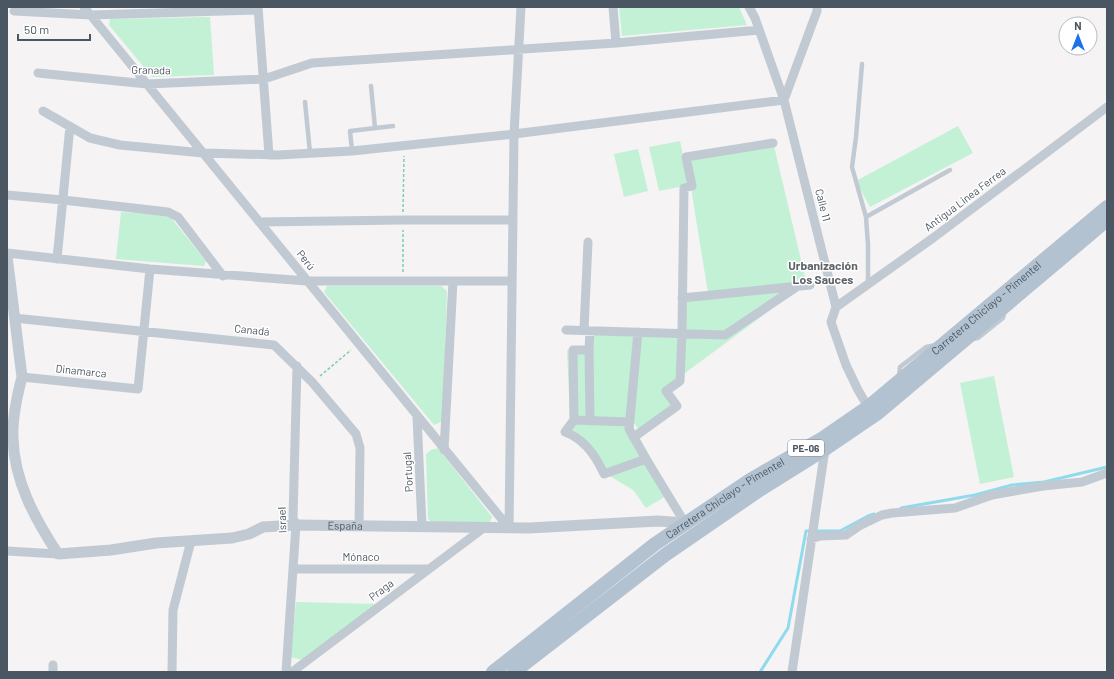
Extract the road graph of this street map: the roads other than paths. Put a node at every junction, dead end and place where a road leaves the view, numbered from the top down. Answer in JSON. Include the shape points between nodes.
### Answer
{"nodes":[{"id":1,"x":84,"y":7,"type":"edge"},
{"id":2,"x":521,"y":7,"type":"edge"},
{"id":3,"x":613,"y":7,"type":"edge"},
{"id":4,"x":749,"y":7,"type":"edge"},
{"id":5,"x":817,"y":7,"type":"edge"},
{"id":6,"x":258,"y":9,"type":"edge"},
{"id":7,"x":14,"y":10,"type":"dead end"},
{"id":8,"x":91,"y":15,"type":"junction"},
{"id":9,"x":759,"y":30,"type":"junction"},
{"id":10,"x":616,"y":43,"type":"junction"},
{"id":11,"x":519,"y":49,"type":"junction"},
{"id":12,"x":862,"y":64,"type":"dead end"},
{"id":13,"x":38,"y":73,"type":"dead end"},
{"id":14,"x":264,"y":79,"type":"junction"},
{"id":15,"x":147,"y":84,"type":"junction"},
{"id":16,"x":371,"y":86,"type":"dead end"},
{"id":17,"x":784,"y":100,"type":"junction"},
{"id":18,"x":305,"y":102,"type":"dead end"},
{"id":19,"x":1107,"y":107,"type":"edge"},
{"id":20,"x":43,"y":111,"type":"dead end"},
{"id":21,"x":70,"y":126,"type":"junction"},
{"id":22,"x":393,"y":126,"type":"dead end"},
{"id":23,"x":375,"y":128,"type":"junction"},
{"id":24,"x":514,"y":134,"type":"junction"},
{"id":25,"x":773,"y":143,"type":"dead end"},
{"id":26,"x":352,"y":151,"type":"junction"},
{"id":27,"x":203,"y":153,"type":"junction"},
{"id":28,"x":310,"y":153,"type":"junction"},
{"id":29,"x":269,"y":155,"type":"junction"},
{"id":30,"x":950,"y":170,"type":"dead end"},
{"id":31,"x":7,"y":195,"type":"edge"},
{"id":32,"x":63,"y":200,"type":"junction"},
{"id":33,"x":1107,"y":207,"type":"edge"},
{"id":34,"x":866,"y":217,"type":"junction"},
{"id":35,"x":513,"y":220,"type":"junction"},
{"id":36,"x":1107,"y":220,"type":"edge"},
{"id":37,"x":259,"y":222,"type":"junction"},
{"id":38,"x":1107,"y":226,"type":"edge"},
{"id":39,"x":1087,"y":238,"type":"junction"},
{"id":40,"x":588,"y":242,"type":"dead end"},
{"id":41,"x":7,"y":254,"type":"edge"},
{"id":42,"x":57,"y":259,"type":"junction"},
{"id":43,"x":150,"y":269,"type":"junction"},
{"id":44,"x":223,"y":276,"type":"junction"},
{"id":45,"x":307,"y":281,"type":"junction"},
{"id":46,"x":453,"y":281,"type":"junction"},
{"id":47,"x":512,"y":281,"type":"junction"},
{"id":48,"x":868,"y":284,"type":"junction"},
{"id":49,"x":810,"y":285,"type":"dead end"},
{"id":50,"x":798,"y":286,"type":"junction"},
{"id":51,"x":682,"y":298,"type":"junction"},
{"id":52,"x":836,"y":307,"type":"junction"},
{"id":53,"x":14,"y":318,"type":"junction"},
{"id":54,"x":566,"y":330,"type":"dead end"},
{"id":55,"x":145,"y":331,"type":"junction"},
{"id":56,"x":587,"y":331,"type":"junction"},
{"id":57,"x":638,"y":332,"type":"junction"},
{"id":58,"x":682,"y":334,"type":"junction"},
{"id":59,"x":589,"y":350,"type":"junction"},
{"id":60,"x":297,"y":366,"type":"junction"},
{"id":61,"x":22,"y":377,"type":"junction"},
{"id":62,"x":574,"y":390,"type":"junction"},
{"id":63,"x":590,"y":390,"type":"junction"},
{"id":64,"x":868,"y":407,"type":"junction"},
{"id":65,"x":417,"y":416,"type":"junction"},
{"id":66,"x":574,"y":420,"type":"junction"},
{"id":67,"x":590,"y":421,"type":"junction"},
{"id":68,"x":630,"y":422,"type":"junction"},
{"id":69,"x":634,"y":437,"type":"junction"},
{"id":70,"x":825,"y":449,"type":"junction"},
{"id":71,"x":444,"y":450,"type":"junction"},
{"id":72,"x":646,"y":459,"type":"junction"},
{"id":73,"x":1107,"y":473,"type":"edge"},
{"id":74,"x":685,"y":524,"type":"junction"},
{"id":75,"x":296,"y":525,"type":"junction"},
{"id":76,"x":359,"y":526,"type":"junction"},
{"id":77,"x":422,"y":526,"type":"junction"},
{"id":78,"x":485,"y":527,"type":"junction"},
{"id":79,"x":509,"y":528,"type":"junction"},
{"id":80,"x":811,"y":537,"type":"junction"},
{"id":81,"x":191,"y":541,"type":"junction"},
{"id":82,"x":7,"y":551,"type":"edge"},
{"id":83,"x":58,"y":554,"type":"junction"},
{"id":84,"x":293,"y":569,"type":"junction"},
{"id":85,"x":429,"y":569,"type":"junction"},
{"id":86,"x":172,"y":672,"type":"edge"},
{"id":87,"x":286,"y":672,"type":"edge"},
{"id":88,"x":292,"y":672,"type":"edge"},
{"id":89,"x":493,"y":672,"type":"edge"},
{"id":90,"x":514,"y":672,"type":"edge"},
{"id":91,"x":792,"y":672,"type":"edge"}],
"edges":[{"from":1,"to":8,"type":"street","name":"Perú"},
{"from":2,"to":11,"type":"street"},
{"from":3,"to":10,"type":"street"},
{"from":4,"to":9,"type":"street","name":"Calle 11"},
{"from":5,"to":17,"type":"street"},
{"from":6,"to":8,"type":"street"},
{"from":6,"to":14,"type":"street"},
{"from":7,"to":8,"type":"street"},
{"from":8,"to":15,"type":"street","name":"Perú"},
{"from":9,"to":10,"type":"street","name":"Granada"},
{"from":9,"to":17,"type":"street","name":"Calle 11"},
{"from":10,"to":11,"type":"street","name":"Granada"},
{"from":11,"to":14,"type":"street","name":"Granada","via":[[312,63]]},
{"from":11,"to":24,"type":"street"},
{"from":12,"to":34,"type":"lane","via":[[852,167]]},
{"from":13,"to":15,"type":"street","name":"Granada"},
{"from":14,"to":15,"type":"street","name":"Granada"},
{"from":14,"to":29,"type":"street"},
{"from":15,"to":27,"type":"street","name":"Perú"},
{"from":16,"to":23,"type":"lane"},
{"from":17,"to":24,"type":"street"},
{"from":17,"to":52,"type":"street","name":"Calle 11"},
{"from":18,"to":28,"type":"lane"},
{"from":19,"to":48,"type":"street","name":"Antigua Linea Ferrea"},
{"from":20,"to":21,"type":"street"},
{"from":21,"to":27,"type":"street","via":[[90,138],[120,145]]},
{"from":21,"to":32,"type":"street"},
{"from":22,"to":23,"type":"lane"},
{"from":23,"to":26,"type":"lane","via":[[350,131]]},
{"from":24,"to":26,"type":"street"},
{"from":24,"to":35,"type":"street"},
{"from":25,"to":51,"type":"street","via":[[686,157],[692,186],[684,188]]},
{"from":26,"to":28,"type":"street"},
{"from":27,"to":29,"type":"street"},
{"from":27,"to":37,"type":"street","name":"Perú"},
{"from":28,"to":29,"type":"street"},
{"from":30,"to":34,"type":"lane"},
{"from":31,"to":32,"type":"street"},
{"from":32,"to":42,"type":"street"},
{"from":32,"to":44,"type":"street","via":[[168,212],[178,217]]},
{"from":33,"to":64,"type":"main road","name":"Carretera Chiclayo - Pimentel","number":"PE-06"},
{"from":34,"to":48,"type":"lane"},
{"from":35,"to":37,"type":"street"},
{"from":35,"to":47,"type":"street"},
{"from":36,"to":39,"type":"main road","name":"Carretera Chiclayo - Pimentel","number":"PE-06"},
{"from":37,"to":45,"type":"street","name":"Perú"},
{"from":38,"to":39,"type":"main road"},
{"from":39,"to":70,"type":"main road","name":"Carretera Chiclayo - Pimentel","number":"PE-06","via":[[878,413]]},
{"from":40,"to":56,"type":"street"},
{"from":41,"to":42,"type":"street"},
{"from":41,"to":53,"type":"street"},
{"from":42,"to":43,"type":"street"},
{"from":43,"to":44,"type":"street"},
{"from":43,"to":55,"type":"street"},
{"from":44,"to":45,"type":"street"},
{"from":45,"to":46,"type":"street"},
{"from":45,"to":65,"type":"street","name":"Perú"},
{"from":46,"to":47,"type":"street"},
{"from":46,"to":71,"type":"street"},
{"from":47,"to":79,"type":"street"},
{"from":48,"to":52,"type":"street","name":"Antigua Linea Ferrea"},
{"from":49,"to":50,"type":"street"},
{"from":50,"to":51,"type":"street"},
{"from":50,"to":58,"type":"street","via":[[725,335]]},
{"from":51,"to":58,"type":"street"},
{"from":52,"to":64,"type":"street","name":"Calle 11","via":[[830,322],[846,365]]},
{"from":53,"to":55,"type":"street","name":"Canadá"},
{"from":53,"to":61,"type":"street"},
{"from":54,"to":56,"type":"street"},
{"from":55,"to":60,"type":"street","name":"Canadá","via":[[274,345]]},
{"from":55,"to":61,"type":"street","name":"Dinamarca","via":[[138,389]]},
{"from":56,"to":57,"type":"street"},
{"from":56,"to":59,"type":"street"},
{"from":57,"to":58,"type":"street"},
{"from":57,"to":68,"type":"street"},
{"from":58,"to":69,"type":"street","via":[[680,381],[666,391],[678,406]]},
{"from":59,"to":62,"type":"street","via":[[573,350]]},
{"from":59,"to":63,"type":"street"},
{"from":60,"to":75,"type":"street","name":"Israel","via":[[294,518]]},
{"from":60,"to":76,"type":"street","name":"Canadá","via":[[356,434],[360,448]]},
{"from":61,"to":83,"type":"street","via":[[13,437],[16,458],[29,503]]},
{"from":62,"to":63,"type":"street"},
{"from":62,"to":66,"type":"street"},
{"from":63,"to":67,"type":"street"},
{"from":64,"to":74,"type":"main road","name":"Carretera Chiclayo - Pimentel","number":"PE-06","via":[[823,438],[750,480]]},
{"from":65,"to":71,"type":"street","name":"Perú"},
{"from":65,"to":77,"type":"street","name":"Portugal"},
{"from":66,"to":67,"type":"street"},
{"from":66,"to":72,"type":"street","via":[[565,432],[588,447],[604,474]]},
{"from":67,"to":68,"type":"street"},
{"from":68,"to":69,"type":"street","via":[[629,429]]},
{"from":69,"to":72,"type":"street"},
{"from":70,"to":80,"type":"street"},
{"from":70,"to":90,"type":"main road","name":"Carretera Chiclayo - Pimentel","number":"PE-06","via":[[665,555]]},
{"from":71,"to":79,"type":"street","name":"Perú"},
{"from":72,"to":74,"type":"street"},
{"from":73,"to":80,"type":"street","via":[[1082,482],[1043,486],[992,496],[955,508],[882,515],[846,535]]},
{"from":74,"to":79,"type":"street","name":"España","via":[[658,521]]},
{"from":74,"to":89,"type":"main road","name":"Carretera Chiclayo - Pimentel","number":"PE-06","via":[[655,544]]},
{"from":75,"to":76,"type":"street","name":"España"},
{"from":75,"to":81,"type":"street","name":"España","via":[[263,527],[232,538]]},
{"from":75,"to":84,"type":"street","name":"Israel"},
{"from":76,"to":77,"type":"street","name":"España"},
{"from":77,"to":78,"type":"street","name":"España"},
{"from":78,"to":79,"type":"street","name":"España"},
{"from":78,"to":85,"type":"street","name":"Praga"},
{"from":80,"to":91,"type":"street"},
{"from":81,"to":83,"type":"street","name":"España"},
{"from":81,"to":86,"type":"street","via":[[174,610]]},
{"from":82,"to":83,"type":"street","name":"España"},
{"from":84,"to":85,"type":"street","name":"Mónaco"},
{"from":84,"to":87,"type":"street","name":"Israel"},
{"from":85,"to":88,"type":"street","name":"Praga"}]}
